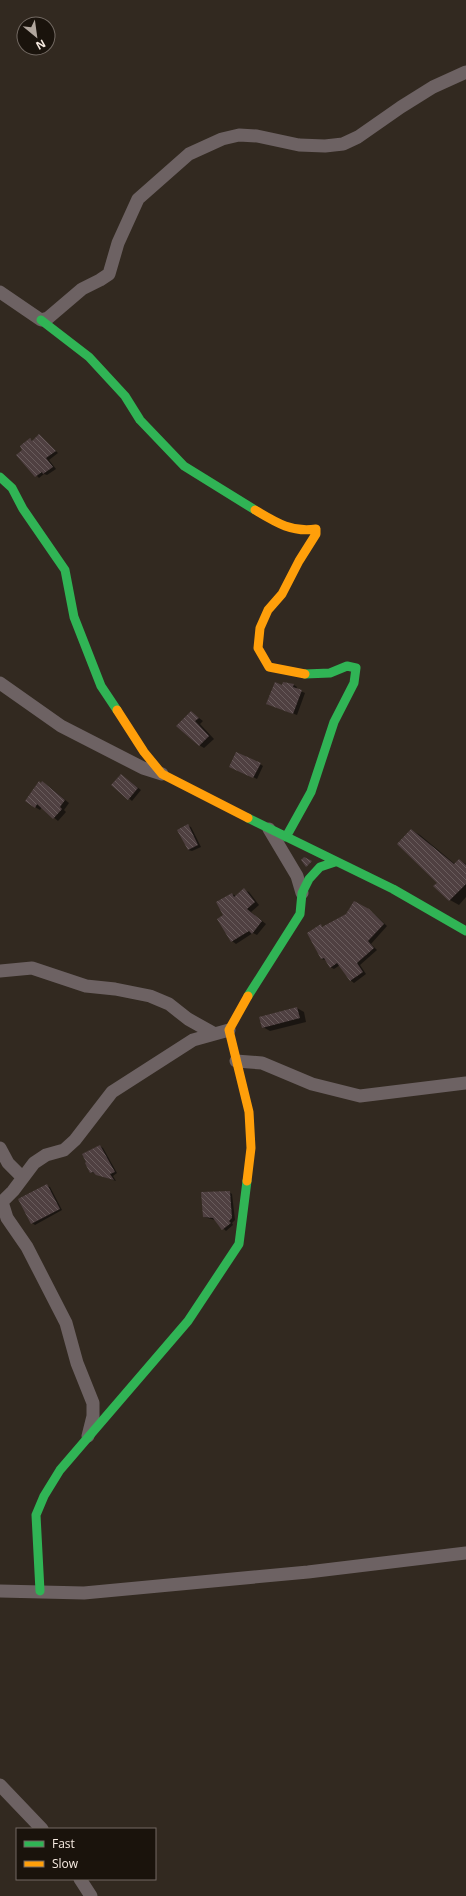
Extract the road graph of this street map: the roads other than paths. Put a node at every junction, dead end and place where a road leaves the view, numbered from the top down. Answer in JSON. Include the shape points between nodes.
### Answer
{"nodes":[{"id":1,"x":466,"y":72,"type":"edge"},
{"id":2,"x":0,"y":292,"type":"edge"},
{"id":3,"x":41,"y":320,"type":"junction"},
{"id":4,"x":0,"y":477,"type":"edge"},
{"id":5,"x":0,"y":683,"type":"edge"},
{"id":6,"x":162,"y":774,"type":"junction"},
{"id":7,"x":268,"y":827,"type":"junction"},
{"id":8,"x":286,"y":836,"type":"junction"},
{"id":9,"x":335,"y":862,"type":"junction"},
{"id":10,"x":302,"y":893,"type":"junction"},
{"id":11,"x":466,"y":931,"type":"edge"},
{"id":12,"x":0,"y":971,"type":"edge"},
{"id":13,"x":229,"y":1030,"type":"junction"},
{"id":14,"x":213,"y":1034,"type":"junction"},
{"id":15,"x":236,"y":1061,"type":"junction"},
{"id":16,"x":466,"y":1083,"type":"edge"},
{"id":17,"x":0,"y":1148,"type":"edge"},
{"id":18,"x":22,"y":1177,"type":"junction"},
{"id":19,"x":1,"y":1203,"type":"edge"},
{"id":20,"x":88,"y":1438,"type":"junction"},
{"id":21,"x":466,"y":1553,"type":"edge"},
{"id":22,"x":0,"y":1591,"type":"edge"},
{"id":23,"x":40,"y":1591,"type":"junction"},
{"id":24,"x":0,"y":1785,"type":"edge"},
{"id":25,"x":41,"y":1828,"type":"edge"},
{"id":26,"x":81,"y":1880,"type":"edge"},
{"id":27,"x":91,"y":1896,"type":"edge"}],
"edges":[{"from":1,"to":3,"type":"street","via":[[434,87],[358,138],[342,144],[299,145],[257,136],[238,135],[188,154],[138,199],[118,243],[109,274],[82,289],[48,318]]},
{"from":2,"to":3,"type":"street"},
{"from":3,"to":8,"type":"street","via":[[89,357],[125,396],[140,420],[184,466],[279,524],[303,531],[316,529],[316,534],[282,594],[268,610],[260,628],[258,648],[269,667],[281,671],[310,675],[341,671],[348,666],[356,668],[354,683],[334,722],[311,792]]},
{"from":4,"to":6,"type":"street","via":[[12,488],[23,509],[65,570],[74,617],[101,686],[144,752]]},
{"from":5,"to":6,"type":"street","via":[[61,726],[143,768]]},
{"from":6,"to":7,"type":"street"},
{"from":7,"to":8,"type":"street"},
{"from":7,"to":10,"type":"street","via":[[297,876]]},
{"from":8,"to":9,"type":"street"},
{"from":9,"to":10,"type":"street","via":[[320,867],[309,879]]},
{"from":9,"to":11,"type":"street","via":[[393,889]]},
{"from":10,"to":13,"type":"street","via":[[300,914]]},
{"from":12,"to":14,"type":"street","via":[[32,968],[86,986],[150,996],[168,1004]]},
{"from":13,"to":14,"type":"street"},
{"from":13,"to":15,"type":"street"},
{"from":14,"to":18,"type":"street","via":[[193,1040],[112,1092],[75,1140],[64,1150],[46,1155],[34,1163]]},
{"from":15,"to":16,"type":"street","via":[[262,1063],[312,1084],[360,1096]]},
{"from":15,"to":20,"type":"street","via":[[249,1112],[251,1148],[240,1244],[188,1321]]},
{"from":17,"to":18,"type":"street","via":[[8,1163]]},
{"from":18,"to":19,"type":"street"},
{"from":19,"to":20,"type":"street","via":[[7,1218],[35,1261],[66,1323],[77,1363],[93,1403]]},
{"from":20,"to":23,"type":"street","via":[[60,1470],[36,1515]]},
{"from":21,"to":23,"type":"street","via":[[308,1572],[84,1593]]},
{"from":22,"to":23,"type":"street"},
{"from":24,"to":25,"type":"street"},
{"from":26,"to":27,"type":"street"}]}
